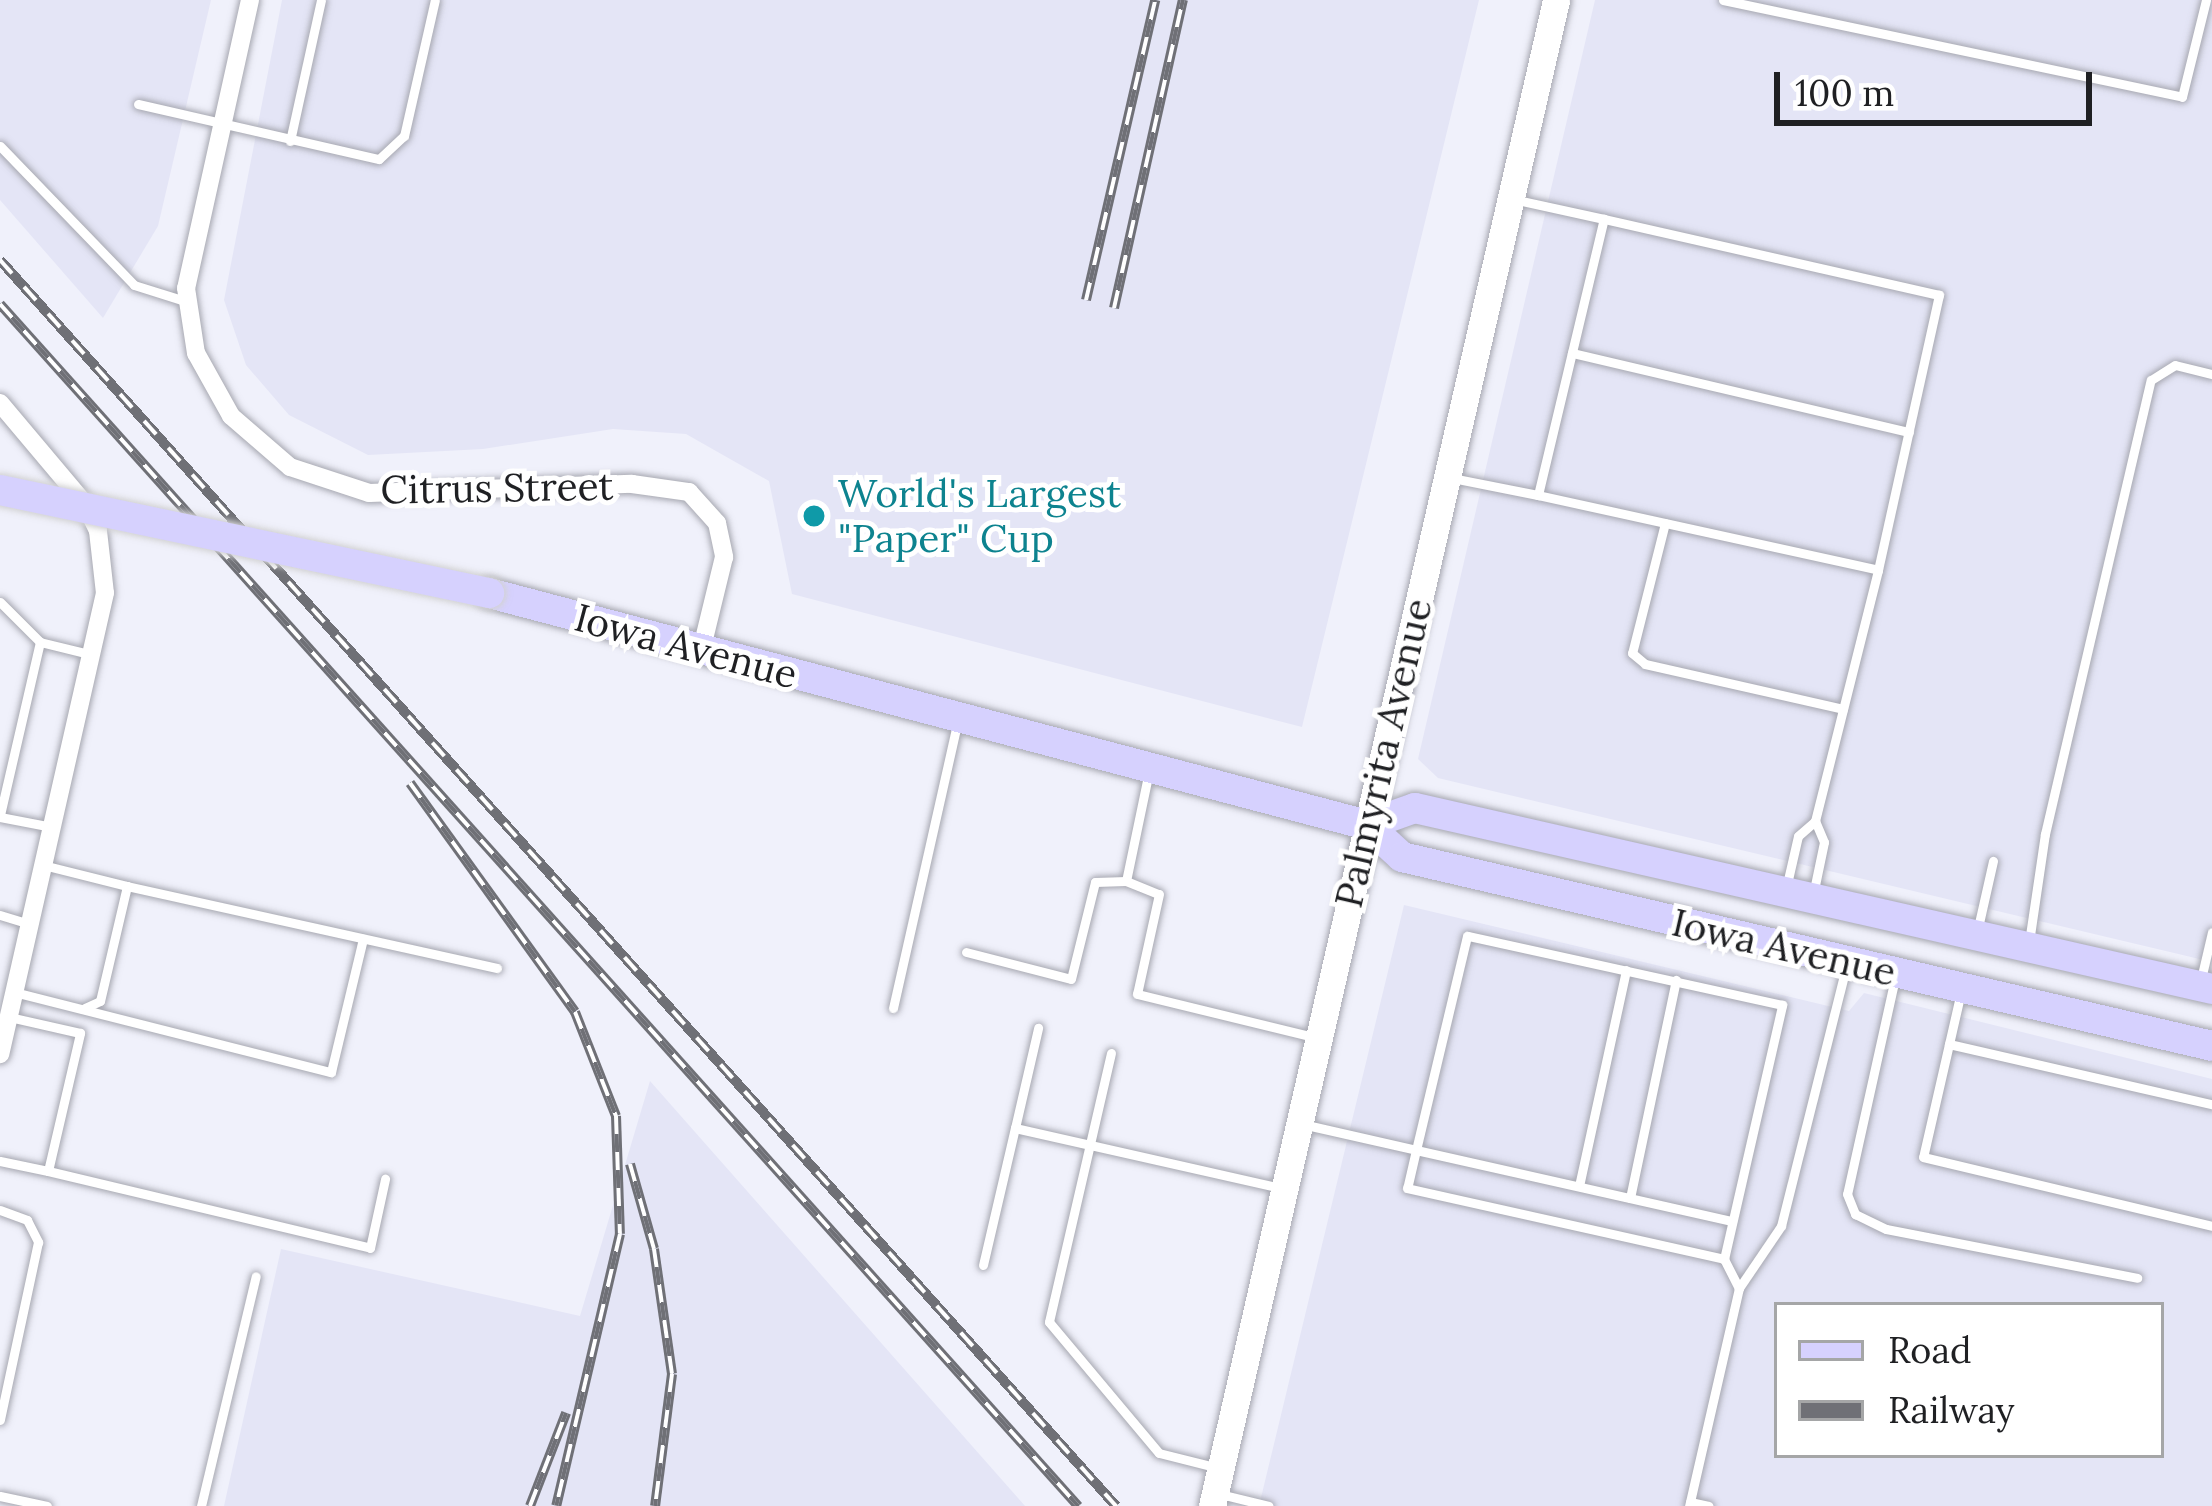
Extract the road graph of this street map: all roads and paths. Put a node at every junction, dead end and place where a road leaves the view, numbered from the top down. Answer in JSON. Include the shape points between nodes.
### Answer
{"nodes":[{"id":1,"x":250,"y":0,"type":"edge"},
{"id":2,"x":321,"y":0,"type":"edge"},
{"id":3,"x":435,"y":0,"type":"edge"},
{"id":4,"x":1556,"y":0,"type":"edge"},
{"id":5,"x":1723,"y":0,"type":"edge"},
{"id":6,"x":1801,"y":0,"type":"edge"},
{"id":7,"x":2206,"y":0,"type":"edge"},
{"id":8,"x":1797,"y":16,"type":"junction"},
{"id":9,"x":138,"y":104,"type":"dead end"},
{"id":10,"x":221,"y":124,"type":"junction"},
{"id":11,"x":290,"y":141,"type":"junction"},
{"id":12,"x":0,"y":146,"type":"edge"},
{"id":13,"x":1510,"y":199,"type":"junction"},
{"id":14,"x":1604,"y":219,"type":"junction"},
{"id":15,"x":185,"y":301,"type":"junction"},
{"id":16,"x":1572,"y":353,"type":"junction"},
{"id":17,"x":2212,"y":374,"type":"edge"},
{"id":18,"x":0,"y":403,"type":"edge"},
{"id":19,"x":1909,"y":432,"type":"junction"},
{"id":20,"x":1447,"y":476,"type":"junction"},
{"id":21,"x":0,"y":490,"type":"edge"},
{"id":22,"x":1538,"y":494,"type":"junction"},
{"id":23,"x":1665,"y":523,"type":"junction"},
{"id":24,"x":1878,"y":570,"type":"junction"},
{"id":25,"x":0,"y":602,"type":"edge"},
{"id":26,"x":40,"y":642,"type":"junction"},
{"id":27,"x":702,"y":647,"type":"junction"},
{"id":28,"x":92,"y":655,"type":"junction"},
{"id":29,"x":1843,"y":709,"type":"junction"},
{"id":30,"x":957,"y":723,"type":"junction"},
{"id":31,"x":1149,"y":771,"type":"junction"},
{"id":32,"x":0,"y":816,"type":"edge"},
{"id":33,"x":1815,"y":821,"type":"junction"},
{"id":34,"x":1367,"y":825,"type":"junction"},
{"id":35,"x":52,"y":827,"type":"junction"},
{"id":36,"x":1993,"y":861,"type":"dead end"},
{"id":37,"x":44,"y":866,"type":"junction"},
{"id":38,"x":1126,"y":881,"type":"junction"},
{"id":39,"x":127,"y":886,"type":"junction"},
{"id":40,"x":1799,"y":895,"type":"junction"},
{"id":41,"x":0,"y":915,"type":"edge"},
{"id":42,"x":30,"y":924,"type":"junction"},
{"id":43,"x":2212,"y":932,"type":"edge"},
{"id":44,"x":1976,"y":936,"type":"junction"},
{"id":45,"x":363,"y":939,"type":"junction"},
{"id":46,"x":2028,"y":947,"type":"junction"},
{"id":47,"x":966,"y":952,"type":"dead end"},
{"id":48,"x":1847,"y":962,"type":"junction"},
{"id":49,"x":497,"y":968,"type":"dead end"},
{"id":50,"x":1626,"y":970,"type":"junction"},
{"id":51,"x":1896,"y":973,"type":"junction"},
{"id":52,"x":1676,"y":980,"type":"junction"},
{"id":53,"x":1962,"y":988,"type":"junction"},
{"id":54,"x":2205,"y":988,"type":"edge"},
{"id":55,"x":14,"y":992,"type":"junction"},
{"id":56,"x":85,"y":1007,"type":"junction"},
{"id":57,"x":892,"y":1008,"type":"dead end"},
{"id":58,"x":9,"y":1017,"type":"junction"},
{"id":59,"x":1038,"y":1028,"type":"dead end"},
{"id":60,"x":1317,"y":1038,"type":"junction"},
{"id":61,"x":1949,"y":1044,"type":"junction"},
{"id":62,"x":2212,"y":1046,"type":"edge"},
{"id":63,"x":1111,"y":1053,"type":"dead end"},
{"id":64,"x":0,"y":1054,"type":"edge"},
{"id":65,"x":2212,"y":1103,"type":"edge"},
{"id":66,"x":1301,"y":1124,"type":"junction"},
{"id":67,"x":1015,"y":1128,"type":"junction"},
{"id":68,"x":1090,"y":1145,"type":"junction"},
{"id":69,"x":1416,"y":1150,"type":"junction"},
{"id":70,"x":0,"y":1161,"type":"edge"},
{"id":71,"x":49,"y":1171,"type":"junction"},
{"id":72,"x":385,"y":1179,"type":"dead end"},
{"id":73,"x":1579,"y":1186,"type":"junction"},
{"id":74,"x":1286,"y":1190,"type":"junction"},
{"id":75,"x":1630,"y":1198,"type":"junction"},
{"id":76,"x":0,"y":1210,"type":"edge"},
{"id":77,"x":1732,"y":1221,"type":"junction"},
{"id":78,"x":2212,"y":1226,"type":"edge"},
{"id":79,"x":1724,"y":1259,"type":"junction"},
{"id":80,"x":983,"y":1265,"type":"dead end"},
{"id":81,"x":256,"y":1276,"type":"dead end"},
{"id":82,"x":2137,"y":1278,"type":"dead end"},
{"id":83,"x":1739,"y":1288,"type":"junction"},
{"id":84,"x":0,"y":1420,"type":"edge"},
{"id":85,"x":1216,"y":1489,"type":"edge"},
{"id":86,"x":0,"y":1496,"type":"edge"},
{"id":87,"x":1689,"y":1504,"type":"edge"},
{"id":88,"x":47,"y":1506,"type":"edge"},
{"id":89,"x":201,"y":1506,"type":"edge"},
{"id":90,"x":1269,"y":1506,"type":"edge"},
{"id":91,"x":1709,"y":1506,"type":"edge"}],
"edges":[{"from":1,"to":10,"type":"street","name":"Citrus Street"},
{"from":2,"to":11,"type":"lane"},
{"from":3,"to":11,"type":"lane","via":[[404,136],[379,159]]},
{"from":4,"to":13,"type":"street","name":"Palmyrita Avenue"},
{"from":5,"to":8,"type":"lane"},
{"from":6,"to":8,"type":"lane"},
{"from":7,"to":8,"type":"lane","via":[[2182,98]]},
{"from":9,"to":10,"type":"lane"},
{"from":10,"to":11,"type":"lane"},
{"from":10,"to":15,"type":"street","name":"Citrus Street"},
{"from":12,"to":15,"type":"lane","via":[[134,285]]},
{"from":13,"to":14,"type":"lane"},
{"from":13,"to":20,"type":"street","name":"Palmyrita Avenue"},
{"from":14,"to":16,"type":"lane"},
{"from":14,"to":19,"type":"lane","via":[[1940,295]]},
{"from":15,"to":27,"type":"street","name":"Citrus Street","via":[[203,371],[231,416],[267,452],[315,479],[383,495],[661,484],[701,500],[717,523],[724,557]]},
{"from":16,"to":19,"type":"lane"},
{"from":16,"to":22,"type":"lane"},
{"from":17,"to":46,"type":"lane","via":[[2175,365],[2151,380],[2045,834]]},
{"from":18,"to":28,"type":"street","via":[[61,470],[98,531],[105,593]]},
{"from":19,"to":24,"type":"lane"},
{"from":20,"to":22,"type":"lane"},
{"from":20,"to":34,"type":"street","name":"Palmyrita Avenue"},
{"from":21,"to":27,"type":"main road","name":"Iowa Avenue","bridge":true,"via":[[489,593]]},
{"from":22,"to":23,"type":"lane"},
{"from":23,"to":24,"type":"lane"},
{"from":23,"to":29,"type":"lane","via":[[1632,653],[1645,664]]},
{"from":24,"to":29,"type":"lane"},
{"from":25,"to":26,"type":"lane"},
{"from":26,"to":28,"type":"lane"},
{"from":26,"to":32,"type":"lane"},
{"from":27,"to":30,"type":"main road","name":"Iowa Avenue"},
{"from":28,"to":35,"type":"street"},
{"from":29,"to":33,"type":"lane"},
{"from":30,"to":31,"type":"main road","name":"Iowa Avenue"},
{"from":30,"to":57,"type":"lane"},
{"from":31,"to":34,"type":"main road","name":"Iowa Avenue"},
{"from":31,"to":38,"type":"lane"},
{"from":32,"to":35,"type":"lane"},
{"from":33,"to":40,"type":"lane","via":[[1824,842]]},
{"from":33,"to":40,"type":"lane","via":[[1798,836]]},
{"from":34,"to":40,"type":"main road","name":"Iowa Avenue","via":[[1415,808]]},
{"from":34,"to":48,"type":"main road","name":"Iowa Avenue","via":[[1402,857]]},
{"from":34,"to":60,"type":"street","name":"Palmyrita Avenue"},
{"from":35,"to":37,"type":"street"},
{"from":36,"to":44,"type":"lane"},
{"from":37,"to":39,"type":"lane"},
{"from":37,"to":42,"type":"street"},
{"from":38,"to":47,"type":"lane","via":[[1095,882],[1071,979]]},
{"from":38,"to":60,"type":"lane","via":[[1159,894],[1137,994]]},
{"from":39,"to":45,"type":"lane"},
{"from":39,"to":56,"type":"lane","via":[[100,1001]]},
{"from":40,"to":44,"type":"main road","name":"Iowa Avenue"},
{"from":41,"to":42,"type":"lane"},
{"from":42,"to":55,"type":"street"},
{"from":43,"to":54,"type":"lane"},
{"from":44,"to":46,"type":"main road","name":"Iowa Avenue"},
{"from":45,"to":49,"type":"lane"},
{"from":45,"to":56,"type":"lane","via":[[332,1072]]},
{"from":46,"to":54,"type":"main road","name":"Iowa Avenue"},
{"from":48,"to":51,"type":"main road","name":"Iowa Avenue"},
{"from":48,"to":83,"type":"lane","via":[[1781,1226]]},
{"from":50,"to":52,"type":"lane"},
{"from":50,"to":69,"type":"lane","via":[[1467,935]]},
{"from":50,"to":73,"type":"lane"},
{"from":51,"to":53,"type":"main road","name":"Iowa Avenue"},
{"from":51,"to":82,"type":"lane","via":[[1847,1194],[1855,1214],[1886,1229]]},
{"from":52,"to":75,"type":"lane"},
{"from":52,"to":77,"type":"lane","via":[[1782,1004]]},
{"from":53,"to":61,"type":"lane"},
{"from":53,"to":62,"type":"main road","name":"Iowa Avenue"},
{"from":55,"to":56,"type":"lane"},
{"from":55,"to":58,"type":"street"},
{"from":58,"to":64,"type":"street"},
{"from":58,"to":71,"type":"lane","via":[[80,1033]]},
{"from":59,"to":67,"type":"lane"},
{"from":60,"to":66,"type":"street","name":"Palmyrita Avenue"},
{"from":61,"to":65,"type":"lane"},
{"from":61,"to":78,"type":"lane","via":[[1923,1157]]},
{"from":63,"to":68,"type":"lane"},
{"from":66,"to":69,"type":"lane"},
{"from":66,"to":74,"type":"street","name":"Palmyrita Avenue"},
{"from":67,"to":68,"type":"lane"},
{"from":67,"to":80,"type":"lane"},
{"from":68,"to":74,"type":"lane"},
{"from":68,"to":85,"type":"lane","via":[[1049,1322],[1159,1453]]},
{"from":69,"to":73,"type":"lane"},
{"from":69,"to":79,"type":"lane","via":[[1407,1188]]},
{"from":70,"to":71,"type":"lane"},
{"from":71,"to":72,"type":"lane","via":[[370,1248]]},
{"from":73,"to":75,"type":"lane"},
{"from":74,"to":85,"type":"street","name":"Palmyrita Avenue"},
{"from":75,"to":77,"type":"lane"},
{"from":76,"to":84,"type":"lane","via":[[27,1220],[38,1242]]},
{"from":77,"to":79,"type":"lane"},
{"from":79,"to":83,"type":"lane"},
{"from":81,"to":89,"type":"lane"},
{"from":83,"to":87,"type":"lane"},
{"from":85,"to":90,"type":"lane"},
{"from":86,"to":88,"type":"lane"},
{"from":87,"to":91,"type":"lane"}]}
